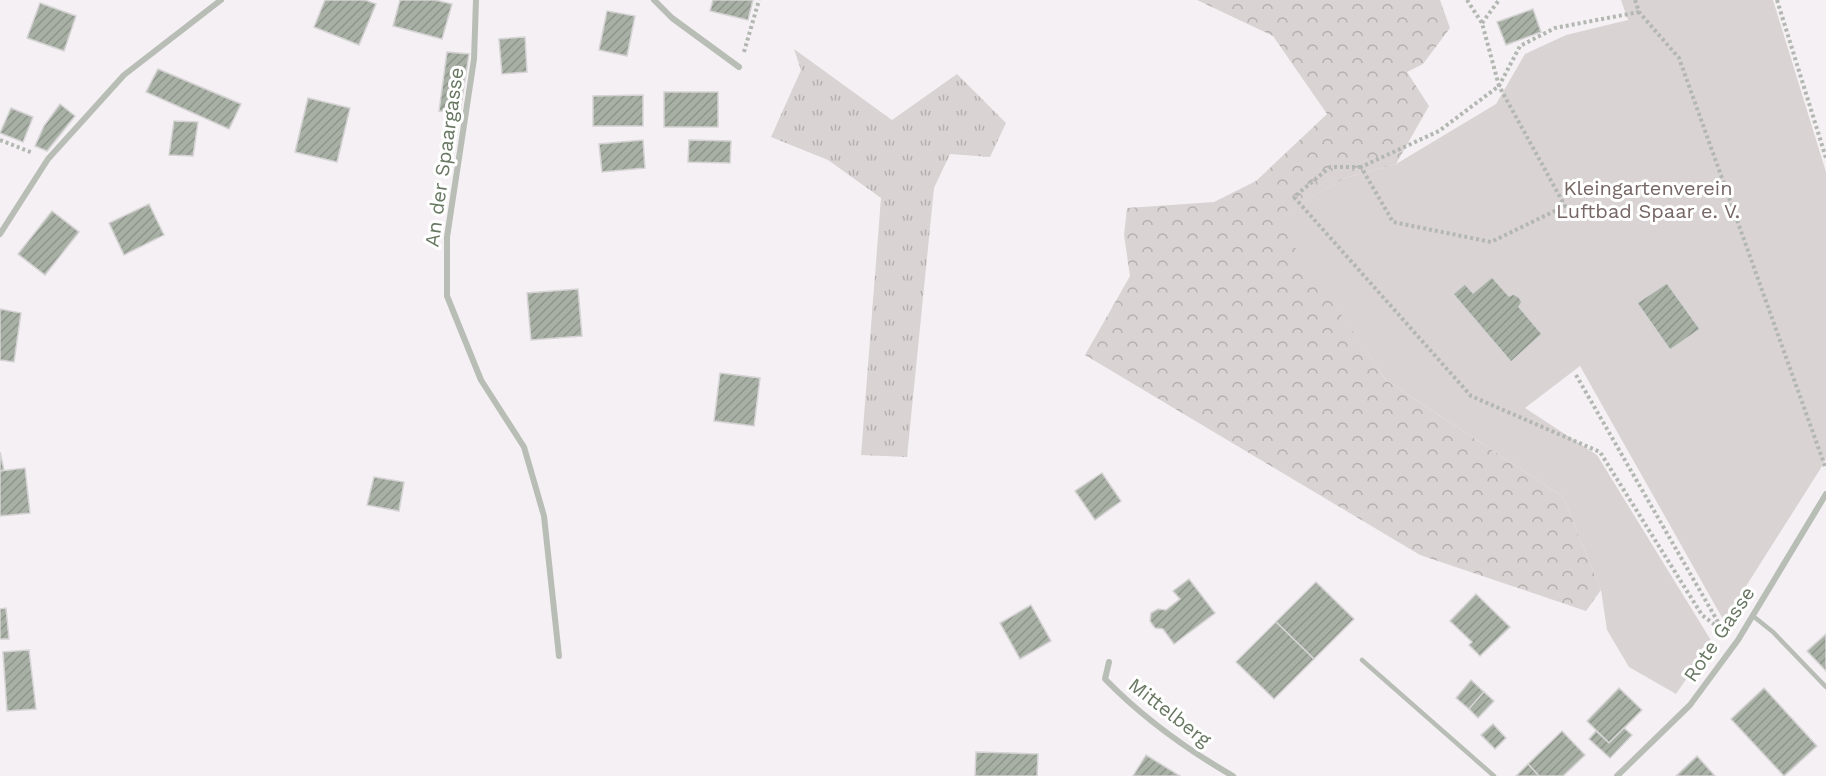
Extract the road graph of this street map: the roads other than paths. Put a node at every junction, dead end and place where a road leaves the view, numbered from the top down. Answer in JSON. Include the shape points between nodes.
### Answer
{"nodes":[{"id":1,"x":220,"y":0,"type":"edge"},
{"id":2,"x":476,"y":0,"type":"edge"},
{"id":3,"x":654,"y":0,"type":"edge"},
{"id":4,"x":740,"y":67,"type":"road end"},
{"id":5,"x":0,"y":234,"type":"edge"},
{"id":6,"x":1826,"y":494,"type":"edge"},
{"id":7,"x":1753,"y":616,"type":"junction"},
{"id":8,"x":559,"y":656,"type":"dead end"},
{"id":9,"x":1362,"y":660,"type":"dead end"},
{"id":10,"x":1109,"y":662,"type":"dead end"},
{"id":11,"x":1826,"y":687,"type":"edge"},
{"id":12,"x":1233,"y":776,"type":"edge"},
{"id":13,"x":1494,"y":776,"type":"edge"},
{"id":14,"x":1617,"y":776,"type":"edge"}],
"edges":[{"from":1,"to":5,"type":"street","via":[[124,75],[48,159]]},
{"from":2,"to":8,"type":"street","name":"An der Spaargasse","via":[[474,59],[447,237],[447,296],[481,380],[525,447],[544,516]]},
{"from":3,"to":4,"type":"street","via":[[672,18]]},
{"from":6,"to":7,"type":"street","name":"Rote Gasse"},
{"from":7,"to":11,"type":"lane"},
{"from":7,"to":14,"type":"street","name":"Rote Gasse","via":[[1690,705]]},
{"from":9,"to":13,"type":"lane"},
{"from":10,"to":12,"type":"street","name":"Mittelberg","via":[[1105,679],[1129,704],[1195,754]]}]}
